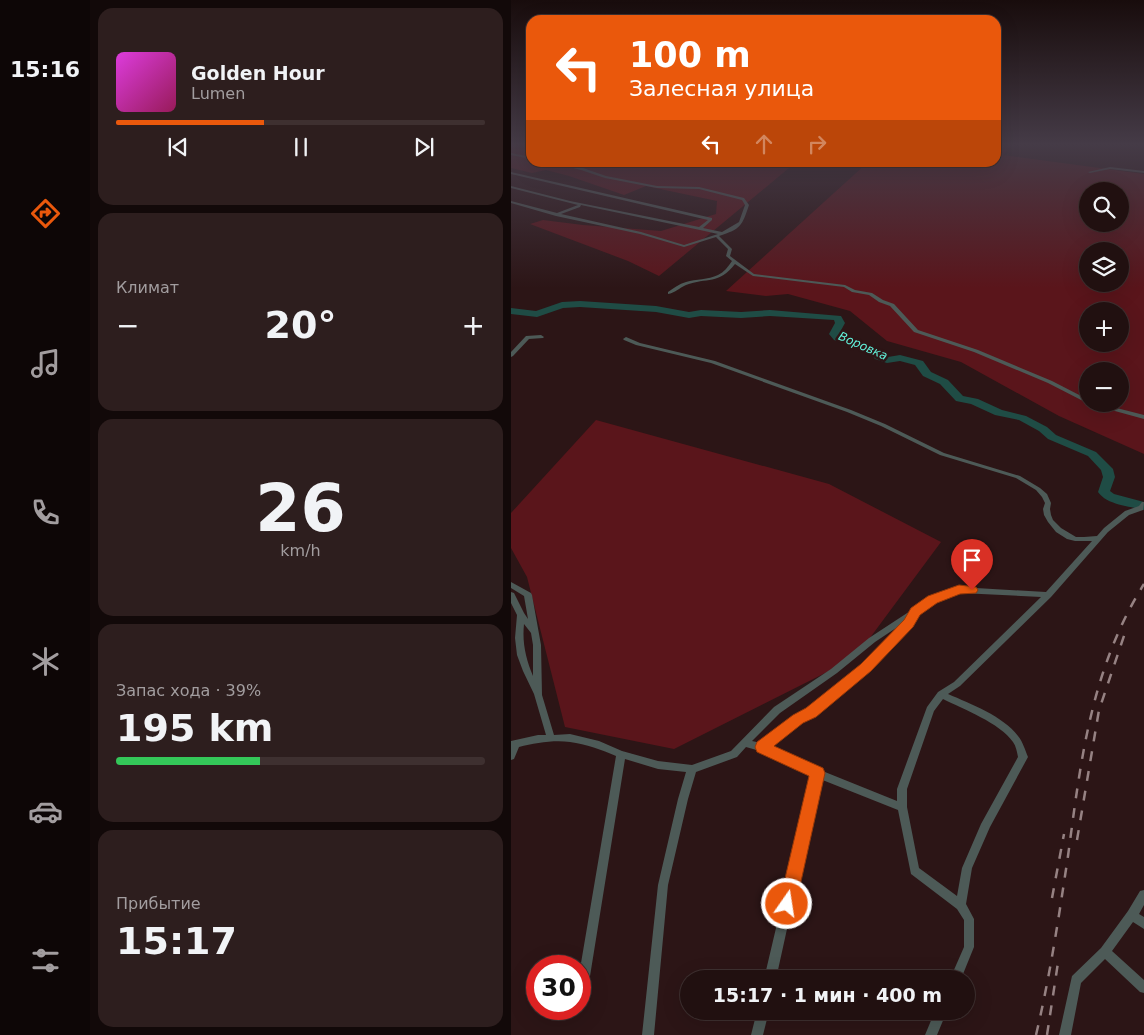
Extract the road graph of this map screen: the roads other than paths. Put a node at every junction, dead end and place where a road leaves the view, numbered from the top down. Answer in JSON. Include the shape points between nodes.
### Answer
{"nodes":[{"id":1,"x":525,"y":191,"type":"edge"},
{"id":2,"x":591,"y":191,"type":"edge"},
{"id":3,"x":712,"y":191,"type":"edge"},
{"id":4,"x":511,"y":202,"type":"edge"},
{"id":5,"x":582,"y":205,"type":"junction"},
{"id":6,"x":556,"y":214,"type":"junction"},
{"id":7,"x":701,"y":229,"type":"junction"},
{"id":8,"x":724,"y":233,"type":"junction"},
{"id":9,"x":717,"y":235,"type":"junction"},
{"id":10,"x":735,"y":261,"type":"junction"},
{"id":11,"x":670,"y":293,"type":"dead end"},
{"id":12,"x":541,"y":337,"type":"dead end"},
{"id":13,"x":626,"y":339,"type":"dead end"},
{"id":14,"x":511,"y":355,"type":"edge"},
{"id":15,"x":1079,"y":396,"type":"edge"},
{"id":16,"x":1128,"y":412,"type":"edge"},
{"id":17,"x":1144,"y":416,"type":"edge"},
{"id":18,"x":1144,"y":504,"type":"edge"},
{"id":19,"x":1099,"y":538,"type":"junction"},
{"id":20,"x":511,"y":585,"type":"edge"},
{"id":21,"x":511,"y":595,"type":"edge"},
{"id":22,"x":1048,"y":595,"type":"junction"},
{"id":23,"x":915,"y":612,"type":"junction"},
{"id":24,"x":521,"y":615,"type":"junction"},
{"id":25,"x":535,"y":632,"type":"junction"},
{"id":26,"x":941,"y":694,"type":"junction"},
{"id":27,"x":538,"y":695,"type":"junction"},
{"id":28,"x":551,"y":738,"type":"junction"},
{"id":29,"x":744,"y":742,"type":"junction"},
{"id":30,"x":513,"y":745,"type":"edge"},
{"id":31,"x":762,"y":747,"type":"junction"},
{"id":32,"x":621,"y":754,"type":"junction"},
{"id":33,"x":511,"y":756,"type":"edge"},
{"id":34,"x":692,"y":769,"type":"junction"},
{"id":35,"x":817,"y":773,"type":"junction"},
{"id":36,"x":902,"y":807,"type":"junction"},
{"id":37,"x":1144,"y":895,"type":"edge"},
{"id":38,"x":961,"y":905,"type":"junction"},
{"id":39,"x":1132,"y":915,"type":"junction"},
{"id":40,"x":1144,"y":924,"type":"edge"},
{"id":41,"x":1105,"y":952,"type":"junction"},
{"id":42,"x":588,"y":955,"type":"edge"},
{"id":43,"x":772,"y":970,"type":"edge"},
{"id":44,"x":959,"y":970,"type":"edge"},
{"id":45,"x":1144,"y":988,"type":"edge"},
{"id":46,"x":761,"y":1020,"type":"edge"},
{"id":47,"x":937,"y":1020,"type":"edge"},
{"id":48,"x":647,"y":1035,"type":"edge"},
{"id":49,"x":757,"y":1035,"type":"edge"},
{"id":50,"x":931,"y":1035,"type":"edge"},
{"id":51,"x":1065,"y":1035,"type":"edge"}],
"edges":[{"from":1,"to":5,"type":"street"},
{"from":2,"to":7,"type":"street","via":[[711,219]]},
{"from":3,"to":8,"type":"street","via":[[743,199],[747,205],[741,222]]},
{"from":4,"to":6,"type":"street"},
{"from":5,"to":6,"type":"street"},
{"from":5,"to":7,"type":"street"},
{"from":6,"to":9,"type":"street","via":[[684,246]]},
{"from":7,"to":8,"type":"street"},
{"from":8,"to":9,"type":"street"},
{"from":9,"to":10,"type":"street","via":[[730,249],[728,256]]},
{"from":10,"to":11,"type":"street","via":[[725,274],[716,279],[677,285]]},
{"from":10,"to":15,"type":"street","via":[[753,275],[845,286],[870,294],[892,305],[916,331],[976,350]]},
{"from":12,"to":14,"type":"street","via":[[528,337]]},
{"from":13,"to":19,"type":"street","via":[[762,379],[883,425],[941,454],[1018,477],[1045,496],[1048,517],[1063,533],[1077,540]]},
{"from":16,"to":17,"type":"street"},
{"from":18,"to":19,"type":"street"},
{"from":19,"to":22,"type":"street"},
{"from":20,"to":25,"type":"street","via":[[528,595]]},
{"from":21,"to":24,"type":"street"},
{"from":22,"to":23,"type":"street","via":[[959,590],[933,600]]},
{"from":22,"to":26,"type":"street","via":[[957,684]]},
{"from":23,"to":29,"type":"street","via":[[777,710]]},
{"from":23,"to":31,"type":"street","via":[[908,624],[866,668]]},
{"from":24,"to":25,"type":"street"},
{"from":24,"to":27,"type":"street","via":[[520,656]]},
{"from":25,"to":27,"type":"street"},
{"from":26,"to":36,"type":"street","via":[[931,710],[902,789]]},
{"from":26,"to":38,"type":"street","via":[[1002,728],[1016,739],[1023,757],[986,824],[967,868]]},
{"from":27,"to":28,"type":"street"},
{"from":28,"to":30,"type":"street"},
{"from":28,"to":32,"type":"street","via":[[582,740]]},
{"from":29,"to":31,"type":"street"},
{"from":29,"to":34,"type":"street","via":[[734,754]]},
{"from":30,"to":33,"type":"street"},
{"from":31,"to":35,"type":"street"},
{"from":32,"to":34,"type":"street","via":[[657,765]]},
{"from":32,"to":42,"type":"street"},
{"from":34,"to":48,"type":"street","via":[[663,885]]},
{"from":35,"to":36,"type":"street"},
{"from":35,"to":43,"type":"street"},
{"from":36,"to":38,"type":"street","via":[[915,871]]},
{"from":37,"to":39,"type":"street"},
{"from":38,"to":44,"type":"street","via":[[969,919],[969,947]]},
{"from":39,"to":40,"type":"street"},
{"from":39,"to":41,"type":"street"},
{"from":41,"to":45,"type":"street"},
{"from":41,"to":51,"type":"street","via":[[1076,980]]},
{"from":46,"to":49,"type":"street"},
{"from":47,"to":50,"type":"street"}]}
